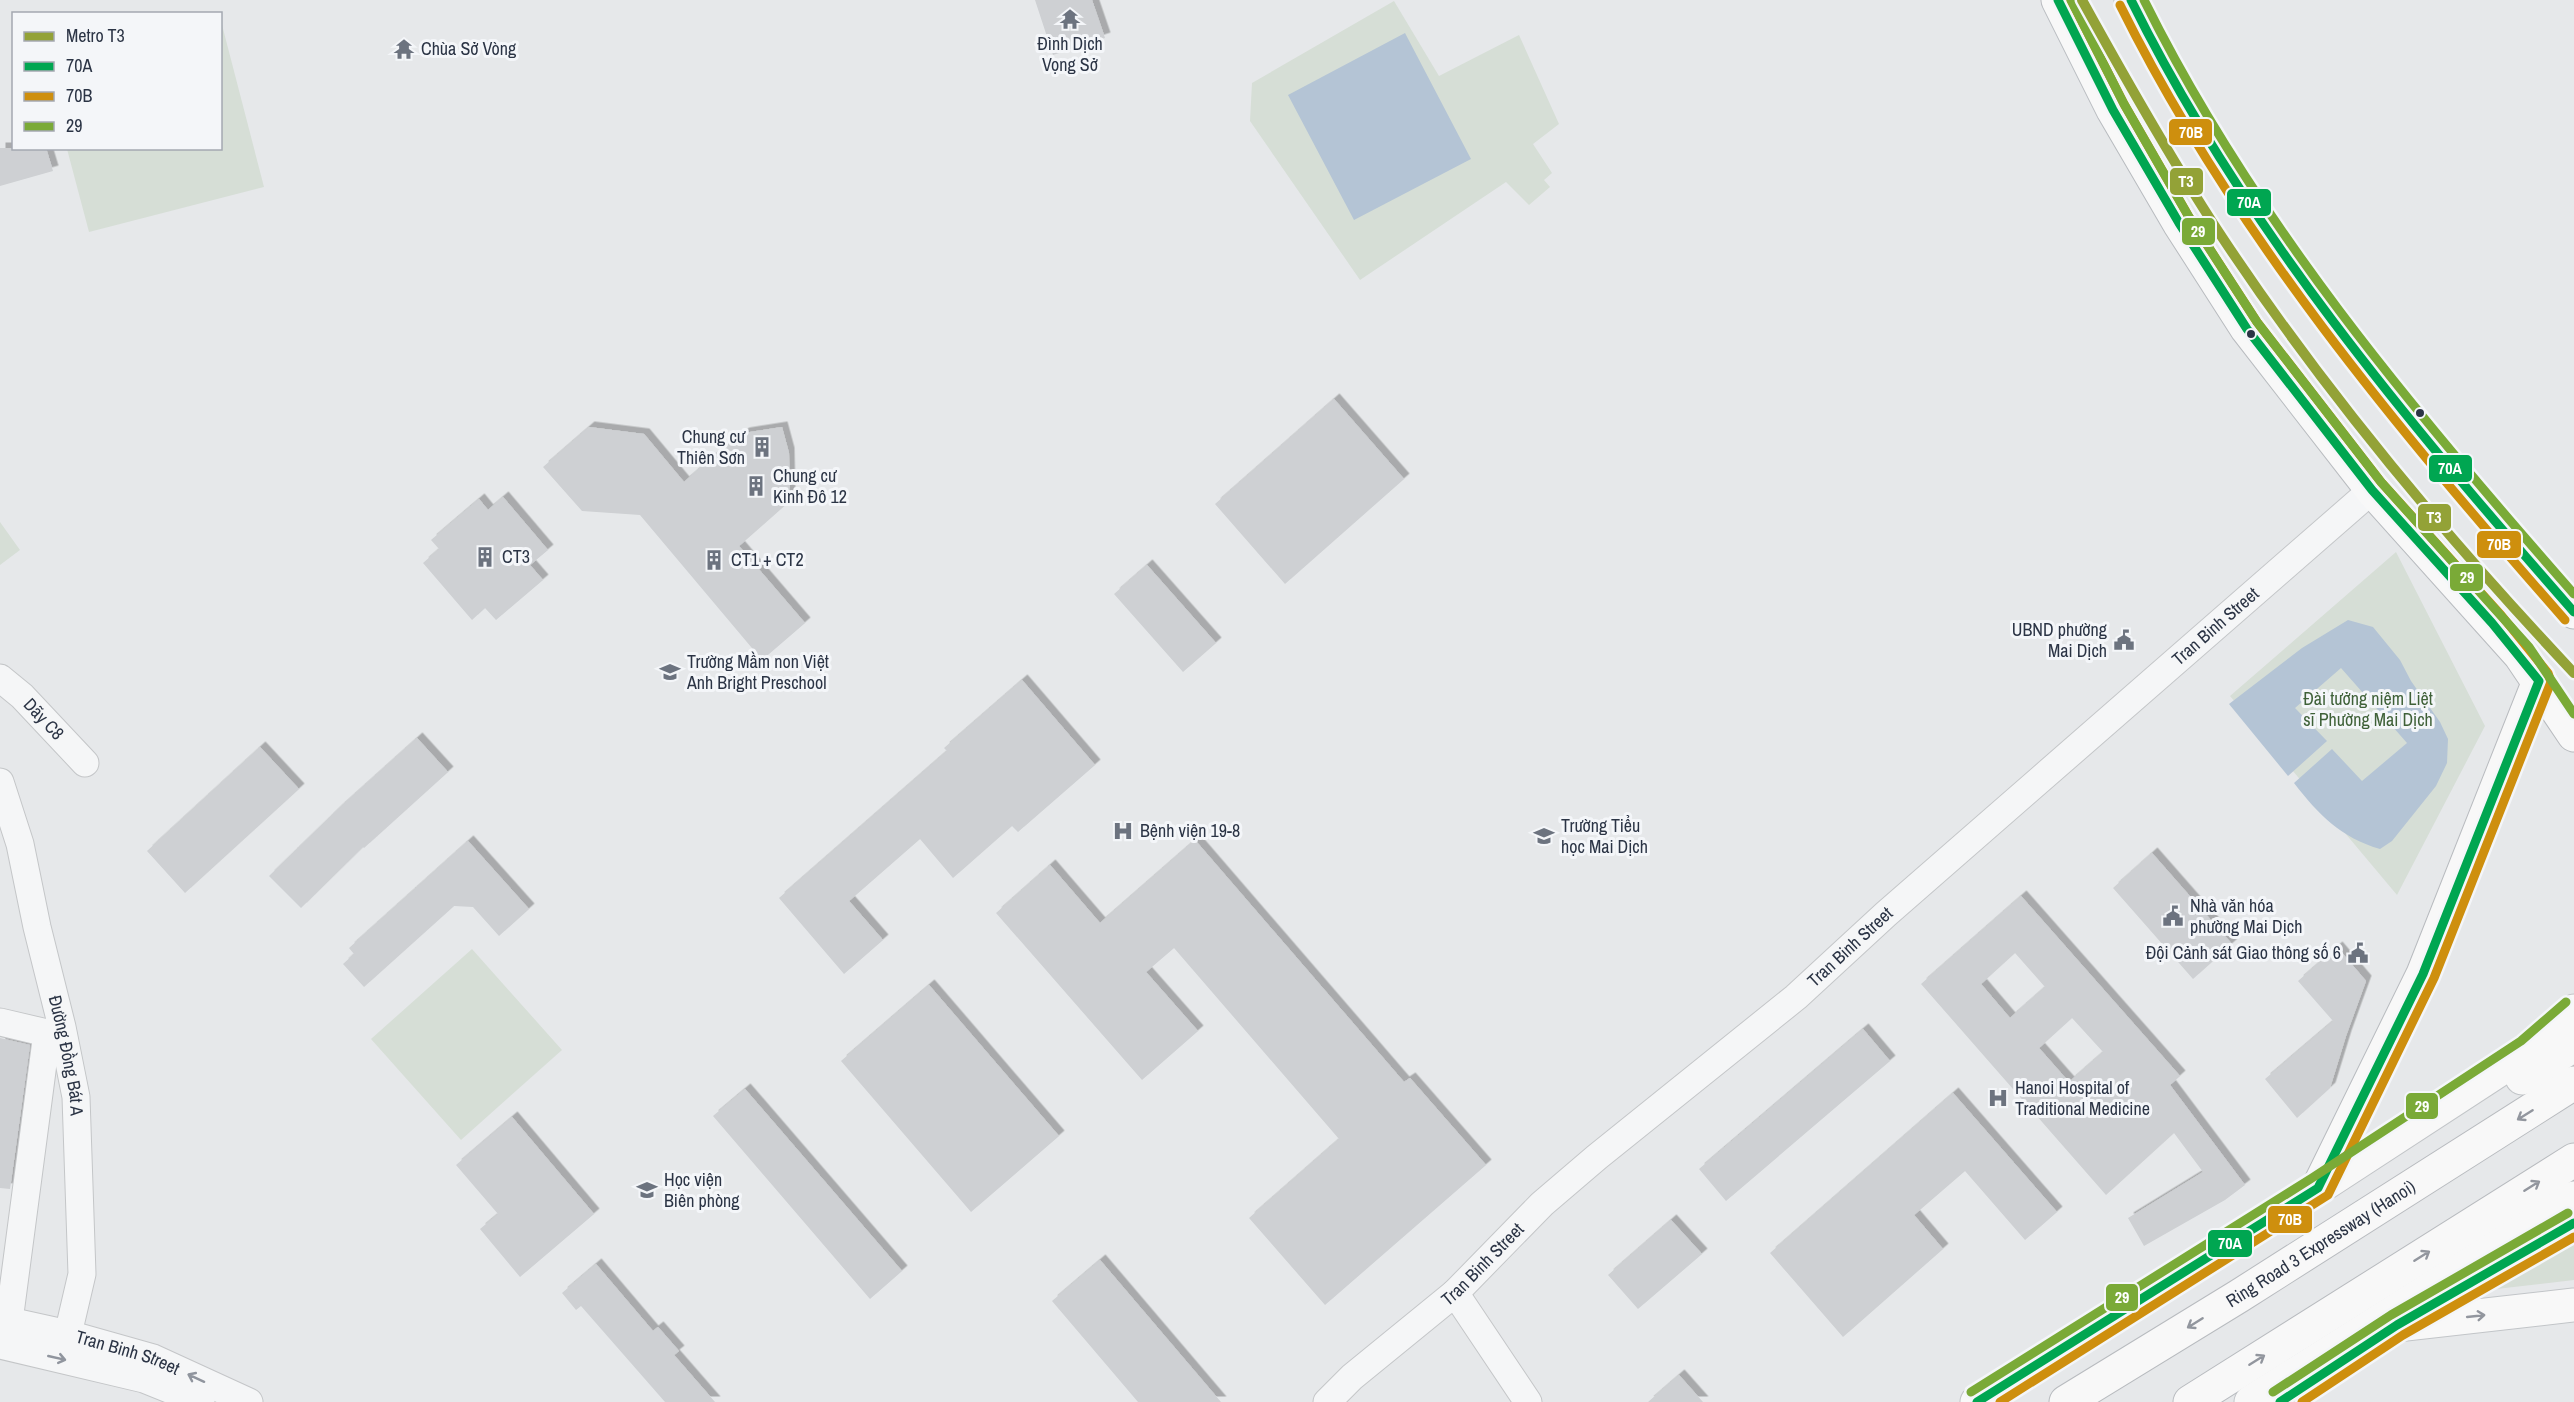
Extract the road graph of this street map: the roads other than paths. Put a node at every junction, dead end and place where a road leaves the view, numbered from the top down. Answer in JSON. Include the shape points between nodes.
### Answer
{"nodes":[{"id":1,"x":2058,"y":0,"type":"edge"},
{"id":2,"x":2131,"y":0,"type":"edge"},
{"id":3,"x":2372,"y":490,"type":"junction"},
{"id":4,"x":2574,"y":612,"type":"edge"},
{"id":5,"x":0,"y":678,"type":"edge"},
{"id":6,"x":2539,"y":681,"type":"junction"},
{"id":7,"x":2574,"y":735,"type":"edge"},
{"id":8,"x":85,"y":763,"type":"dead end"},
{"id":9,"x":0,"y":782,"type":"edge"},
{"id":10,"x":2574,"y":1011,"type":"edge"},
{"id":11,"x":0,"y":1022,"type":"edge"},
{"id":12,"x":2574,"y":1045,"type":"edge"},
{"id":13,"x":2574,"y":1083,"type":"edge"},
{"id":14,"x":2574,"y":1160,"type":"edge"},
{"id":15,"x":2318,"y":1188,"type":"junction"},
{"id":16,"x":2574,"y":1198,"type":"edge"},
{"id":17,"x":11,"y":1215,"type":"edge"},
{"id":18,"x":2574,"y":1223,"type":"edge"},
{"id":19,"x":1455,"y":1293,"type":"junction"},
{"id":20,"x":2574,"y":1305,"type":"edge"},
{"id":21,"x":2397,"y":1325,"type":"junction"},
{"id":22,"x":3,"y":1328,"type":"edge"},
{"id":23,"x":68,"y":1334,"type":"junction"},
{"id":24,"x":201,"y":1402,"type":"edge"},
{"id":25,"x":249,"y":1402,"type":"edge"},
{"id":26,"x":1327,"y":1402,"type":"edge"},
{"id":27,"x":1528,"y":1402,"type":"edge"},
{"id":28,"x":1977,"y":1402,"type":"edge"},
{"id":29,"x":2005,"y":1402,"type":"edge"},
{"id":30,"x":2066,"y":1402,"type":"edge"},
{"id":31,"x":2190,"y":1402,"type":"edge"},
{"id":32,"x":2251,"y":1402,"type":"edge"},
{"id":33,"x":2280,"y":1402,"type":"edge"}],
"edges":[{"from":1,"to":3,"type":"main road","via":[[2113,110],[2179,223],[2247,329]]},
{"from":2,"to":4,"type":"main road","via":[[2204,132],[2311,291],[2432,448]]},
{"from":3,"to":6,"type":"main road"},
{"from":3,"to":19,"type":"street","name":"Tran Binh Street","via":[[1796,997],[1542,1204]]},
{"from":5,"to":8,"type":"street","name":"Dãy C8"},
{"from":6,"to":7,"type":"main road"},
{"from":6,"to":15,"type":"main road","via":[[2423,974]]},
{"from":9,"to":23,"type":"street","name":"Đường Đồng Bát A","via":[[20,844],[76,1097],[82,1274]]},
{"from":10,"to":15,"type":"main road","via":[[2528,1051]]},
{"from":11,"to":17,"type":"street","via":[[47,1033]]},
{"from":12,"to":29,"type":"main road"},
{"from":13,"to":30,"type":"main road","name":"Ring Road 3 Expressway (Hanoi)","one_way":true},
{"from":31,"to":14,"type":"main road","one_way":true},
{"from":15,"to":28,"type":"main road"},
{"from":16,"to":32,"type":"main road"},
{"from":17,"to":22,"type":"street"},
{"from":18,"to":21,"type":"main road"},
{"from":19,"to":26,"type":"street","name":"Tran Binh Street"},
{"from":19,"to":27,"type":"street"},
{"from":21,"to":20,"type":"main road","one_way":true},
{"from":21,"to":33,"type":"main road"},
{"from":22,"to":23,"type":"street","name":"Tran Binh Street"},
{"from":22,"to":24,"type":"street","name":"Tran Binh Street","one_way":true},
{"from":25,"to":23,"type":"street","name":"Tran Binh Street","one_way":true,"via":[[153,1358]]}]}
